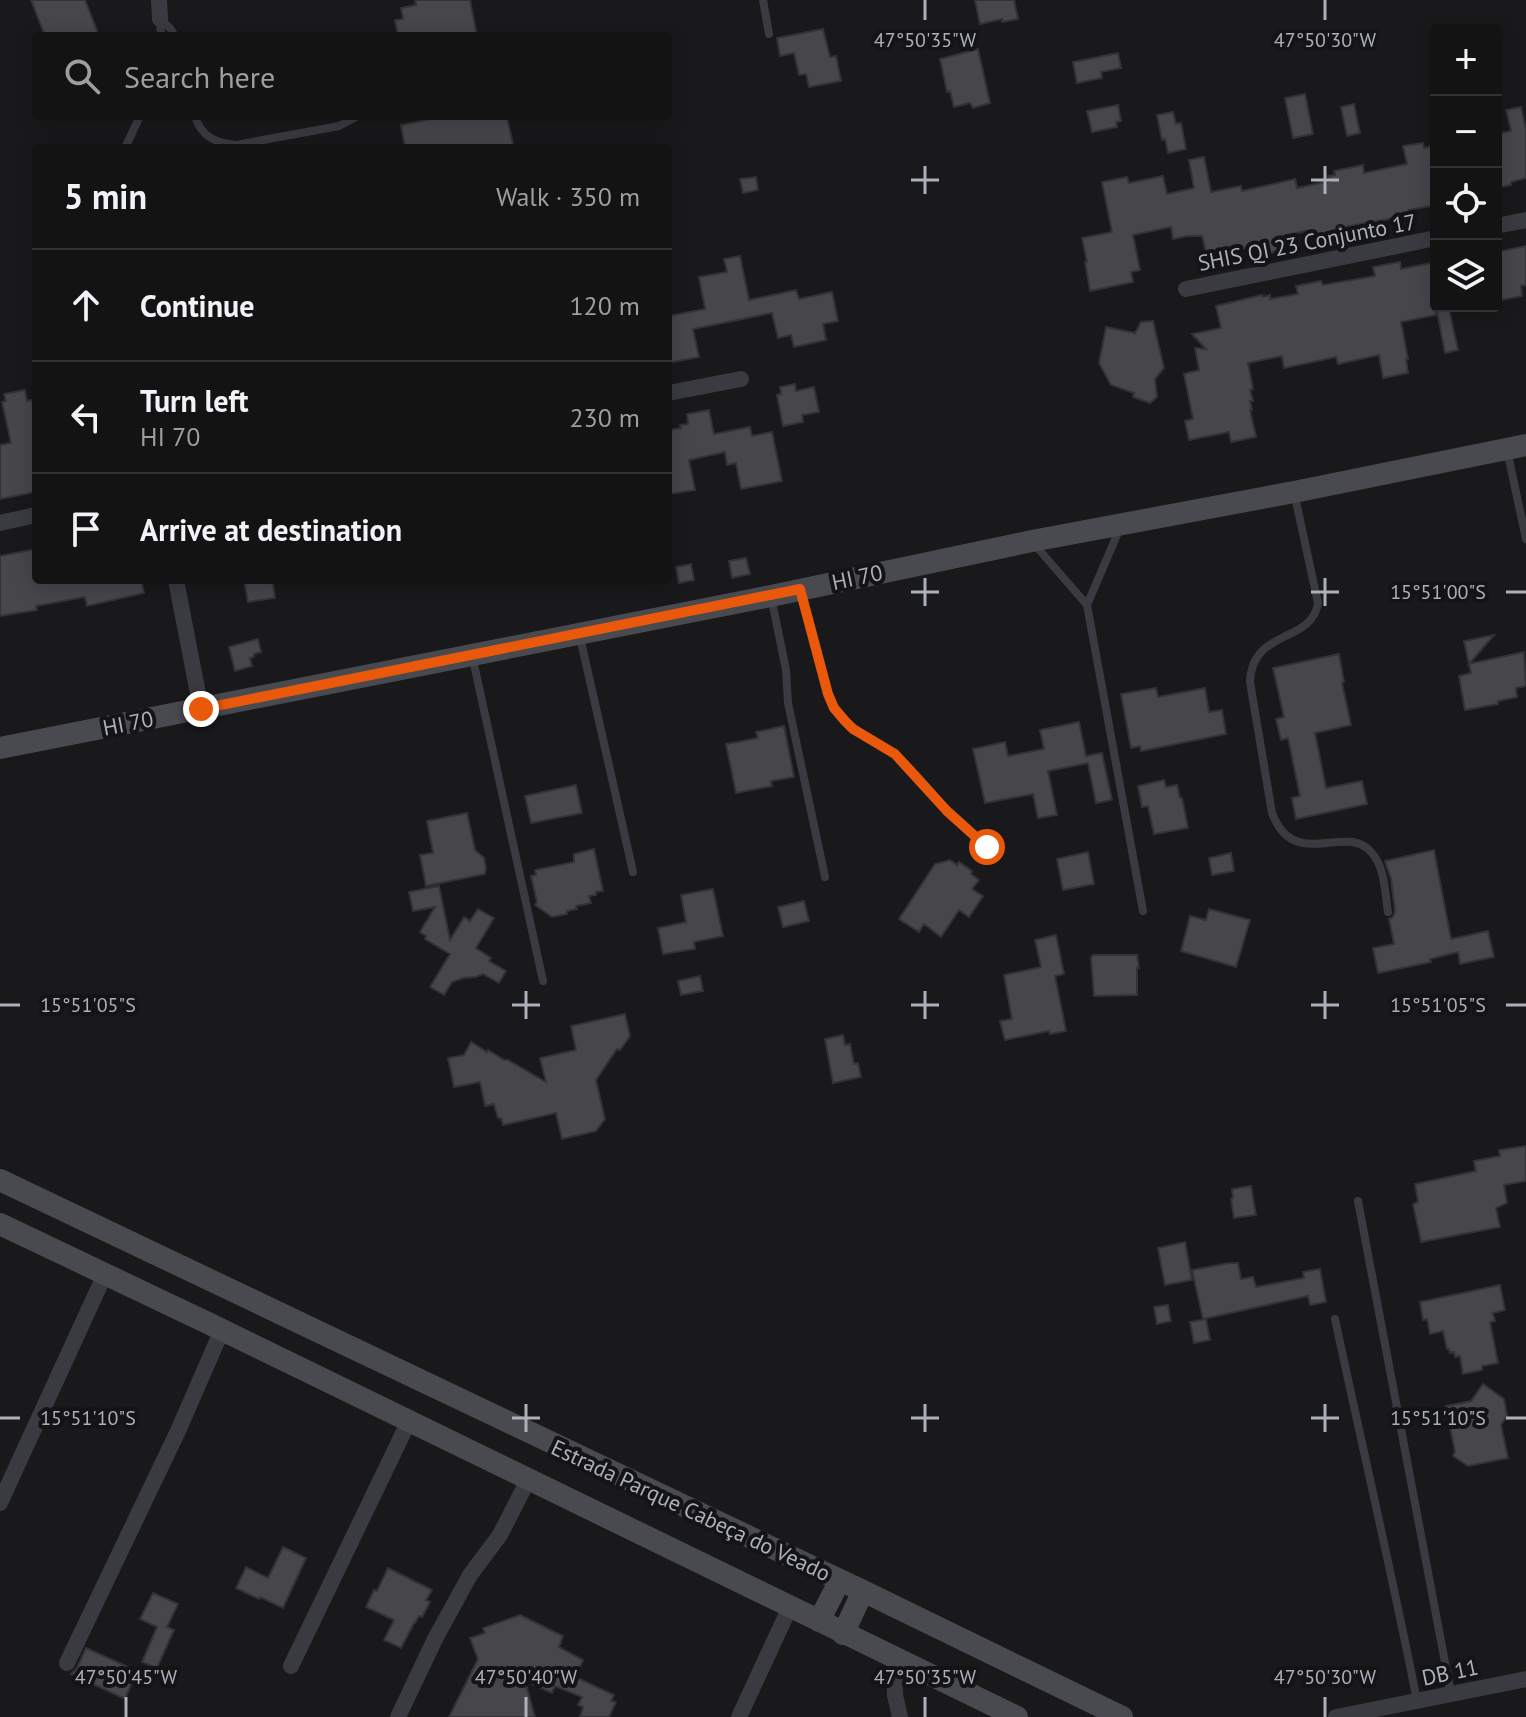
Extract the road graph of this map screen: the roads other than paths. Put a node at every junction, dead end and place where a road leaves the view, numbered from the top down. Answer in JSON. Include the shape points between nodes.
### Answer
{"nodes":[{"id":1,"x":159,"y":0,"type":"edge"},
{"id":2,"x":763,"y":0,"type":"edge"},
{"id":3,"x":160,"y":19,"type":"junction"},
{"id":4,"x":161,"y":32,"type":"edge"},
{"id":5,"x":171,"y":32,"type":"edge"},
{"id":6,"x":769,"y":34,"type":"dead end"},
{"id":7,"x":138,"y":120,"type":"edge"},
{"id":8,"x":197,"y":120,"type":"edge"},
{"id":9,"x":350,"y":120,"type":"edge"},
{"id":10,"x":127,"y":144,"type":"edge"},
{"id":11,"x":222,"y":144,"type":"edge"},
{"id":12,"x":241,"y":144,"type":"edge"},
{"id":13,"x":1526,"y":220,"type":"edge"},
{"id":14,"x":1502,"y":225,"type":"edge"},
{"id":15,"x":1430,"y":239,"type":"edge"},
{"id":16,"x":1186,"y":289,"type":"dead end"},
{"id":17,"x":741,"y":379,"type":"dead end"},
{"id":18,"x":672,"y":392,"type":"edge"},
{"id":19,"x":1516,"y":447,"type":"edge"},
{"id":20,"x":1294,"y":492,"type":"junction"},
{"id":21,"x":32,"y":516,"type":"edge"},
{"id":22,"x":0,"y":523,"type":"edge"},
{"id":23,"x":1122,"y":524,"type":"junction"},
{"id":24,"x":1526,"y":539,"type":"edge"},
{"id":25,"x":1032,"y":541,"type":"junction"},
{"id":26,"x":177,"y":584,"type":"edge"},
{"id":27,"x":800,"y":589,"type":"junction"},
{"id":28,"x":771,"y":596,"type":"junction"},
{"id":29,"x":1087,"y":605,"type":"junction"},
{"id":30,"x":579,"y":633,"type":"junction"},
{"id":31,"x":472,"y":654,"type":"junction"},
{"id":32,"x":201,"y":709,"type":"junction"},
{"id":33,"x":0,"y":748,"type":"edge"},
{"id":34,"x":987,"y":847,"type":"dead end"},
{"id":35,"x":633,"y":872,"type":"dead end"},
{"id":36,"x":825,"y":877,"type":"dead end"},
{"id":37,"x":1143,"y":911,"type":"dead end"},
{"id":38,"x":1388,"y":912,"type":"dead end"},
{"id":39,"x":543,"y":981,"type":"dead end"},
{"id":40,"x":0,"y":1180,"type":"edge"},
{"id":41,"x":1358,"y":1201,"type":"dead end"},
{"id":42,"x":0,"y":1224,"type":"edge"},
{"id":43,"x":105,"y":1274,"type":"junction"},
{"id":44,"x":1335,"y":1319,"type":"dead end"},
{"id":45,"x":222,"y":1330,"type":"junction"},
{"id":46,"x":409,"y":1421,"type":"junction"},
{"id":47,"x":528,"y":1480,"type":"junction"},
{"id":48,"x":0,"y":1503,"type":"edge"},
{"id":49,"x":840,"y":1580,"type":"junction"},
{"id":50,"x":863,"y":1591,"type":"junction"},
{"id":51,"x":790,"y":1607,"type":"junction"},
{"id":52,"x":819,"y":1621,"type":"junction"},
{"id":53,"x":843,"y":1634,"type":"junction"},
{"id":54,"x":894,"y":1658,"type":"junction"},
{"id":55,"x":67,"y":1663,"type":"dead end"},
{"id":56,"x":291,"y":1666,"type":"dead end"},
{"id":57,"x":1526,"y":1679,"type":"edge"},
{"id":58,"x":1451,"y":1695,"type":"junction"},
{"id":59,"x":1417,"y":1702,"type":"junction"},
{"id":60,"x":398,"y":1717,"type":"edge"},
{"id":61,"x":739,"y":1717,"type":"edge"},
{"id":62,"x":900,"y":1717,"type":"edge"},
{"id":63,"x":1017,"y":1717,"type":"edge"},
{"id":64,"x":1122,"y":1717,"type":"edge"},
{"id":65,"x":1336,"y":1717,"type":"edge"}],
"edges":[{"from":1,"to":3,"type":"street"},
{"from":2,"to":6,"type":"lane"},
{"from":3,"to":4,"type":"lane"},
{"from":3,"to":5,"type":"lane"},
{"from":7,"to":10,"type":"lane"},
{"from":8,"to":11,"type":"lane","via":[[202,133]]},
{"from":9,"to":12,"type":"lane"},
{"from":13,"to":14,"type":"street"},
{"from":15,"to":16,"type":"street","name":"SHIS QI 23 Conjunto 17"},
{"from":17,"to":18,"type":"street"},
{"from":19,"to":20,"type":"main road","name":"HI 70"},
{"from":19,"to":24,"type":"lane"},
{"from":20,"to":23,"type":"main road","name":"HI 70"},
{"from":20,"to":38,"type":"lane","via":[[1318,603],[1310,622],[1266,646],[1251,671],[1272,813],[1277,826],[1296,841],[1350,841],[1371,851],[1381,871]]},
{"from":21,"to":22,"type":"street"},
{"from":23,"to":25,"type":"main road","name":"HI 70"},
{"from":23,"to":29,"type":"lane"},
{"from":25,"to":27,"type":"main road","name":"HI 70"},
{"from":25,"to":29,"type":"lane"},
{"from":26,"to":32,"type":"street"},
{"from":27,"to":28,"type":"main road","name":"HI 70"},
{"from":27,"to":34,"type":"lane","via":[[834,708],[853,729],[895,754]]},
{"from":28,"to":30,"type":"main road","name":"HI 70"},
{"from":28,"to":36,"type":"lane"},
{"from":29,"to":37,"type":"lane"},
{"from":30,"to":31,"type":"main road","name":"HI 70"},
{"from":30,"to":35,"type":"lane"},
{"from":31,"to":32,"type":"main road","name":"HI 70"},
{"from":31,"to":39,"type":"lane"},
{"from":32,"to":33,"type":"main road","name":"HI 70"},
{"from":40,"to":49,"type":"main road","name":"Estrada Parque Cabeça do Veado"},
{"from":41,"to":58,"type":"lane"},
{"from":42,"to":43,"type":"main road","name":"Estrada Parque Cabeça do Veado"},
{"from":43,"to":45,"type":"main road","name":"Estrada Parque Cabeça do Veado"},
{"from":43,"to":48,"type":"street"},
{"from":44,"to":59,"type":"lane"},
{"from":45,"to":46,"type":"main road","name":"Estrada Parque Cabeça do Veado"},
{"from":45,"to":55,"type":"street"},
{"from":46,"to":47,"type":"main road","name":"Estrada Parque Cabeça do Veado"},
{"from":46,"to":56,"type":"street"},
{"from":47,"to":51,"type":"main road","name":"Estrada Parque Cabeça do Veado"},
{"from":47,"to":60,"type":"street","via":[[500,1535],[470,1575]]},
{"from":49,"to":50,"type":"main road","name":"Estrada Parque Cabeça do Veado"},
{"from":49,"to":52,"type":"main road"},
{"from":50,"to":53,"type":"main road"},
{"from":50,"to":64,"type":"main road","name":"Estrada Parque Cabeça do Veado"},
{"from":51,"to":52,"type":"main road","name":"Estrada Parque Cabeça do Veado"},
{"from":51,"to":61,"type":"street"},
{"from":52,"to":53,"type":"main road","name":"Estrada Parque Cabeça do Veado"},
{"from":53,"to":54,"type":"main road","name":"Estrada Parque Cabeça do Veado"},
{"from":54,"to":62,"type":"street"},
{"from":54,"to":63,"type":"main road","name":"Estrada Parque Cabeça do Veado"},
{"from":57,"to":58,"type":"street","name":"DB 11"},
{"from":58,"to":59,"type":"street","name":"DB 11"},
{"from":59,"to":65,"type":"street","name":"DB 11"}]}
